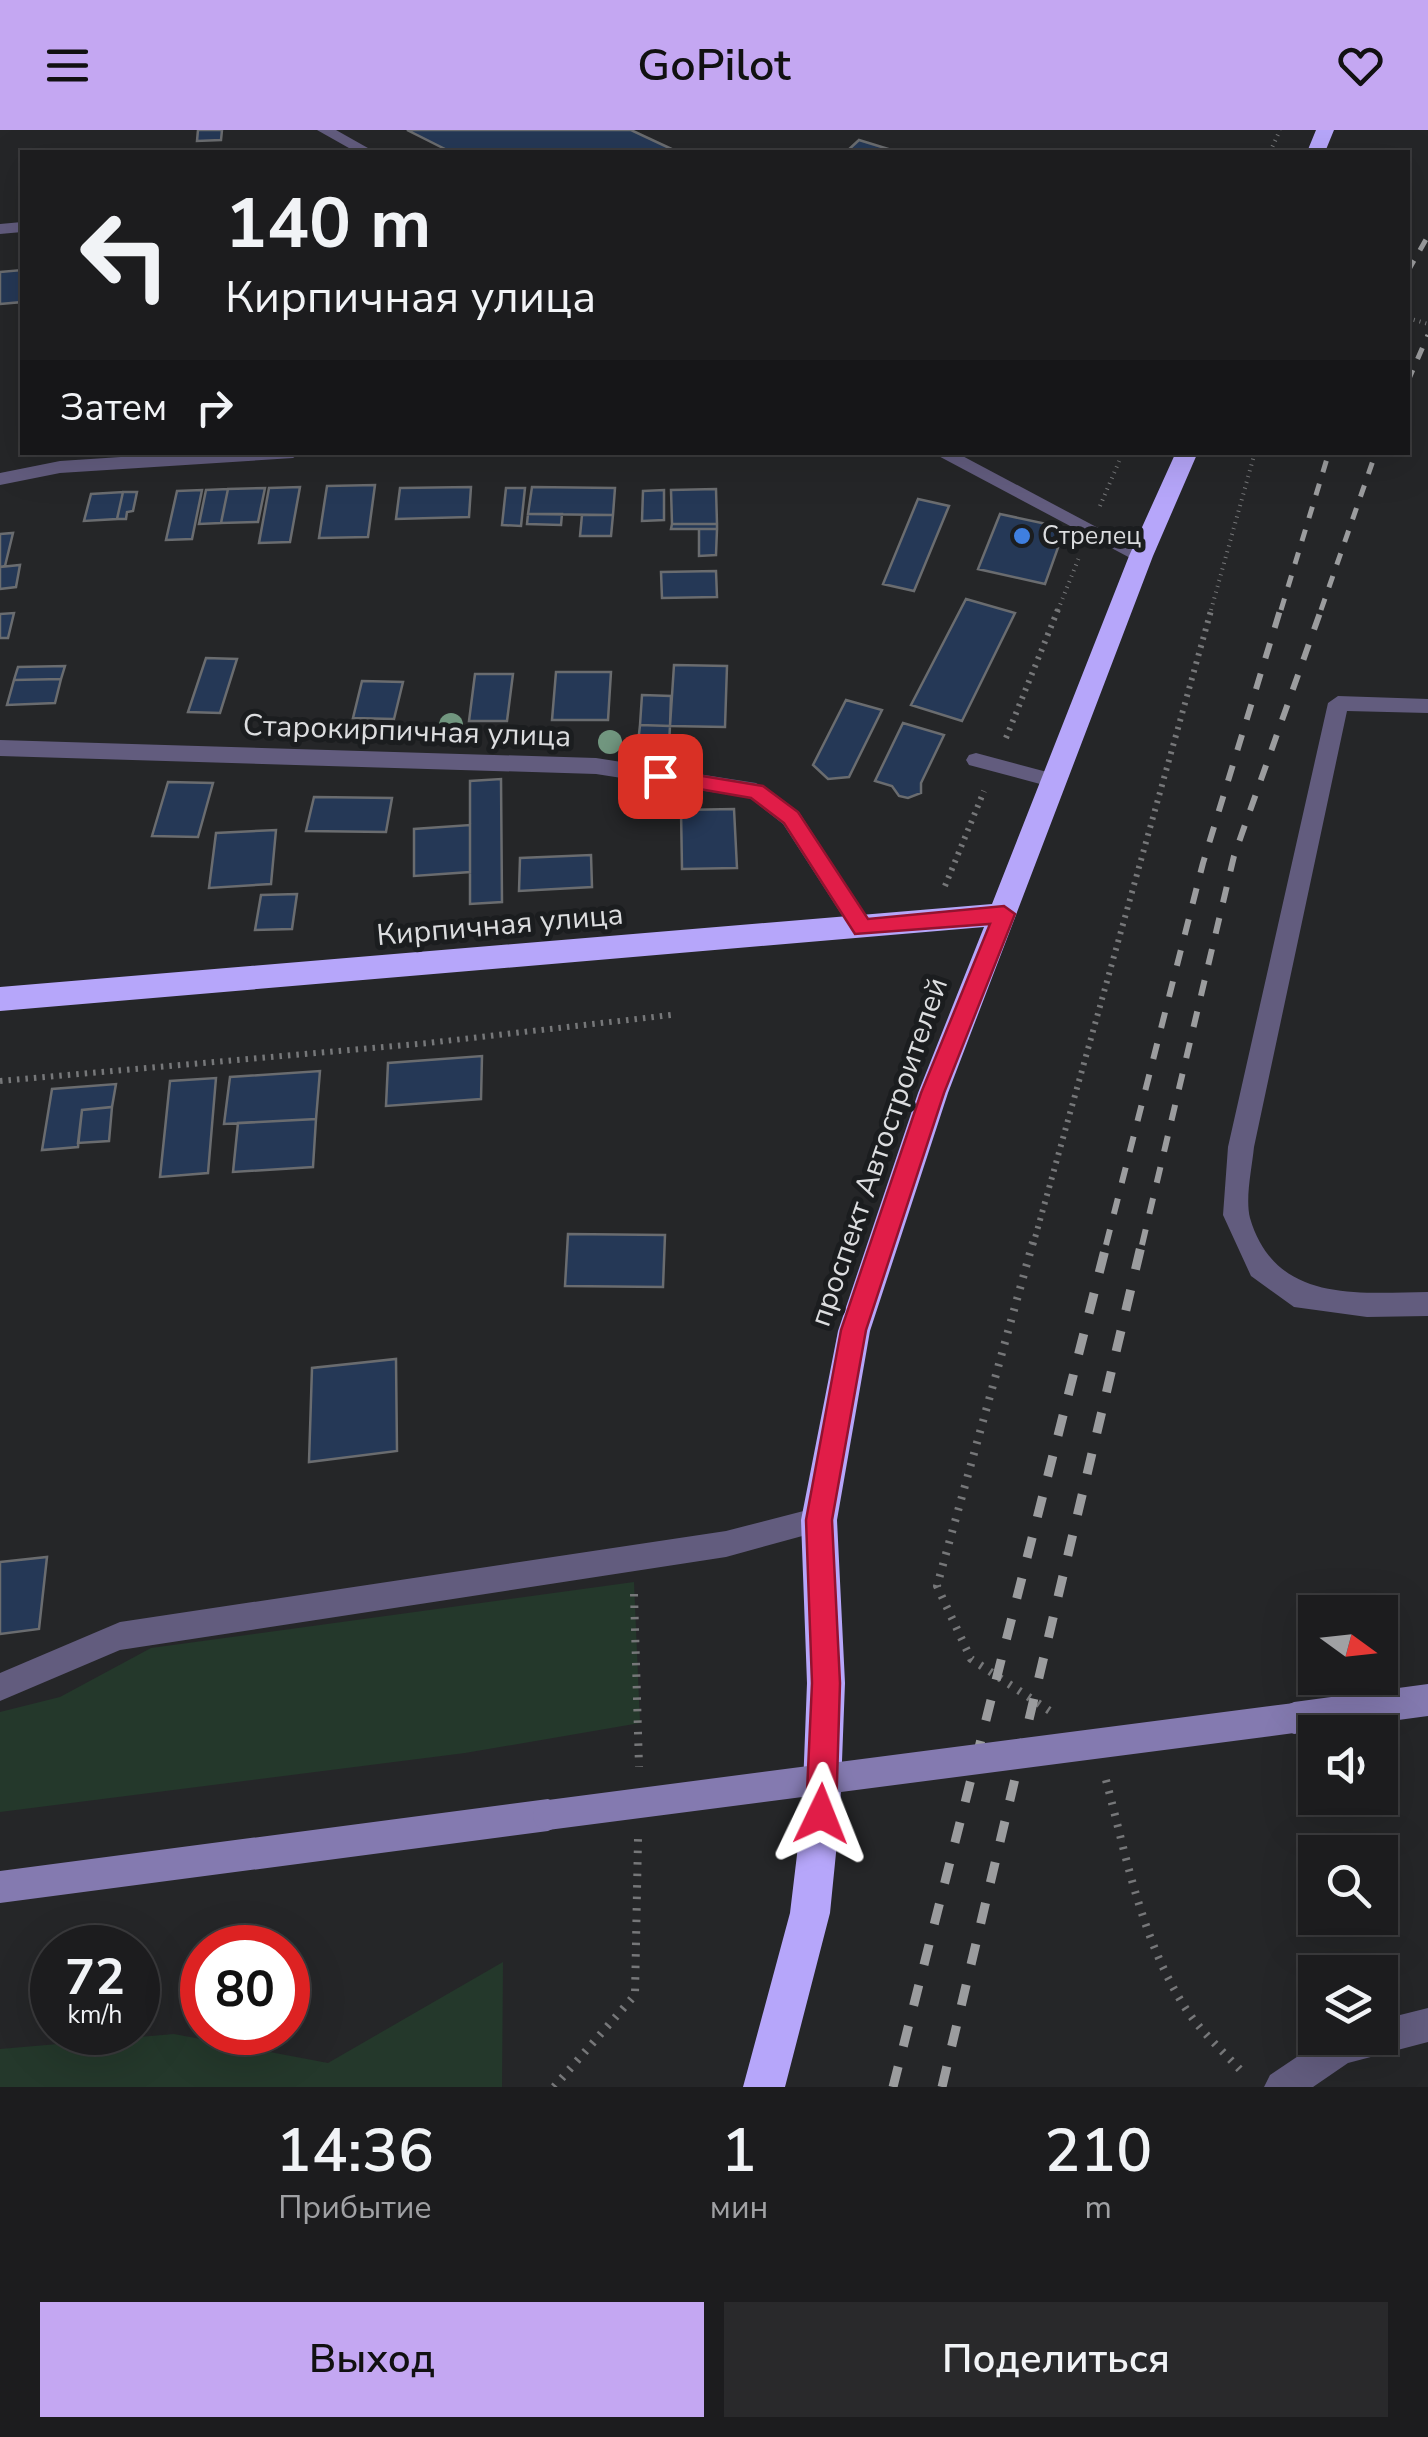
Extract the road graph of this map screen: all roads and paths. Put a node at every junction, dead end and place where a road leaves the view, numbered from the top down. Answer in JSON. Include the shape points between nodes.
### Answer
{"nodes":[{"id":1,"x":324,"y":130,"type":"edge"},
{"id":2,"x":364,"y":150,"type":"edge"},
{"id":3,"x":249,"y":455,"type":"edge"},
{"id":4,"x":946,"y":455,"type":"edge"},
{"id":5,"x":1122,"y":455,"type":"edge"},
{"id":6,"x":1186,"y":455,"type":"edge"},
{"id":7,"x":1254,"y":455,"type":"edge"},
{"id":8,"x":0,"y":478,"type":"edge"},
{"id":9,"x":1091,"y":530,"type":"junction"},
{"id":10,"x":1141,"y":556,"type":"junction"},
{"id":11,"x":1428,"y":706,"type":"edge"},
{"id":12,"x":0,"y":748,"type":"edge"},
{"id":13,"x":985,"y":763,"type":"junction"},
{"id":14,"x":1056,"y":781,"type":"junction"},
{"id":15,"x":1004,"y":914,"type":"junction"},
{"id":16,"x":930,"y":923,"type":"junction"},
{"id":17,"x":862,"y":928,"type":"junction"},
{"id":18,"x":0,"y":999,"type":"edge"},
{"id":19,"x":671,"y":1015,"type":"dead end"},
{"id":20,"x":0,"y":1081,"type":"edge"},
{"id":21,"x":1428,"y":1304,"type":"edge"},
{"id":22,"x":819,"y":1520,"type":"junction"},
{"id":23,"x":0,"y":1688,"type":"edge"},
{"id":24,"x":1428,"y":1700,"type":"edge"},
{"id":25,"x":1065,"y":1723,"type":"dead end"},
{"id":26,"x":1097,"y":1764,"type":"dead end"},
{"id":27,"x":0,"y":1887,"type":"edge"},
{"id":28,"x":1428,"y":2026,"type":"edge"},
{"id":29,"x":1398,"y":2033,"type":"edge"},
{"id":30,"x":1329,"y":2055,"type":"edge"},
{"id":31,"x":764,"y":2087,"type":"edge"},
{"id":32,"x":1256,"y":2087,"type":"edge"},
{"id":33,"x":1282,"y":2087,"type":"edge"}],
"edges":[{"from":1,"to":2,"type":"street"},
{"from":3,"to":8,"type":"street"},
{"from":4,"to":9,"type":"street"},
{"from":5,"to":9,"type":"path"},
{"from":6,"to":10,"type":"highway","name":"проспект Автостроителей"},
{"from":7,"to":25,"type":"path","via":[[936,1586],[971,1659]]},
{"from":9,"to":10,"type":"street"},
{"from":9,"to":13,"type":"path"},
{"from":10,"to":14,"type":"highway","name":"проспект Автостроителей"},
{"from":11,"to":21,"type":"street","via":[[1338,702],[1241,1147],[1236,1215],[1260,1267],[1294,1295],[1368,1305]]},
{"from":12,"to":17,"type":"street","name":"Старокирпичная улица","via":[[596,766],[756,791],[791,818]]},
{"from":13,"to":14,"type":"lane"},
{"from":13,"to":16,"type":"path"},
{"from":14,"to":15,"type":"highway","name":"проспект Автостроителей"},
{"from":15,"to":16,"type":"highway","name":"Кирпичная улица"},
{"from":15,"to":22,"type":"highway","name":"проспект Автостроителей","via":[[933,1093],[854,1330]]},
{"from":16,"to":17,"type":"highway","name":"Кирпичная улица"},
{"from":17,"to":18,"type":"highway","name":"Кирпичная улица"},
{"from":19,"to":20,"type":"path"},
{"from":22,"to":23,"type":"lane","via":[[726,1544],[120,1636]]},
{"from":22,"to":31,"type":"highway","name":"проспект Автостроителей","via":[[826,1683],[821,1814],[810,1914]]},
{"from":24,"to":27,"type":"main road","bridge":true},
{"from":26,"to":32,"type":"path","via":[[1156,1956],[1190,2014]]},
{"from":28,"to":29,"type":"street"},
{"from":30,"to":33,"type":"street"}]}
